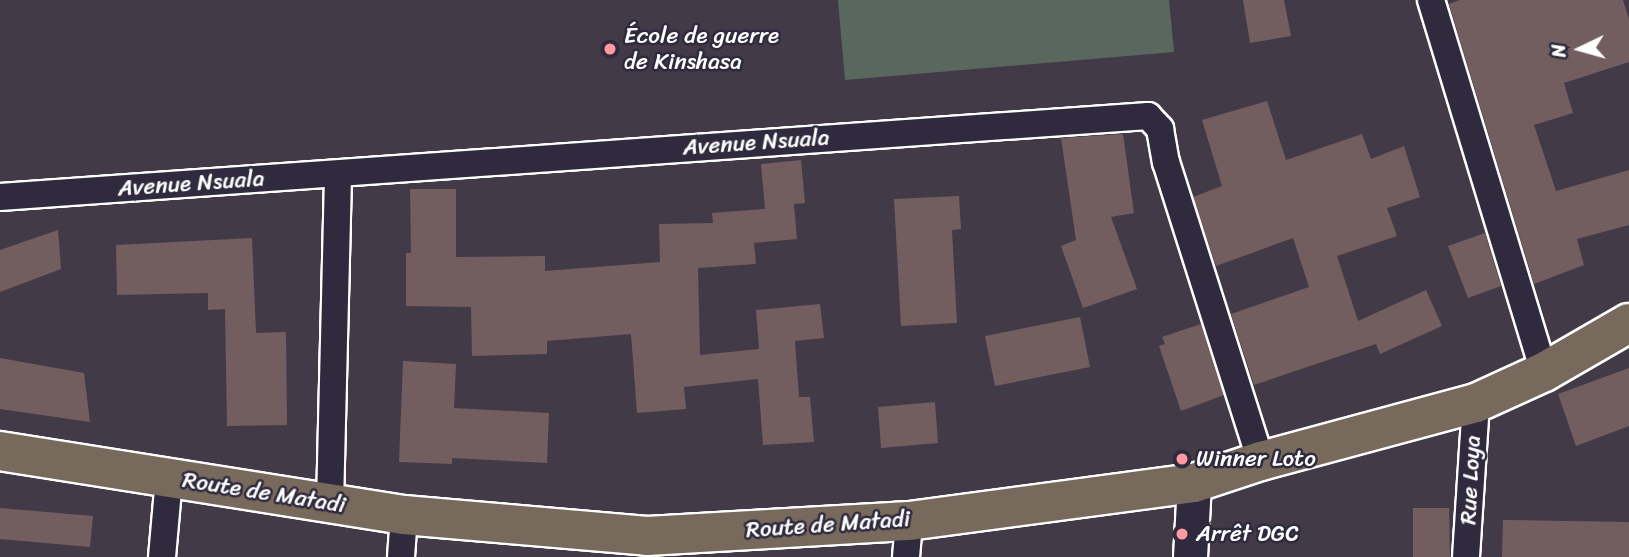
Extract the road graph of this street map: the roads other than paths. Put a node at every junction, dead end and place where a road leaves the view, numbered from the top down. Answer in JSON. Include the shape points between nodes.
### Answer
{"nodes":[{"id":1,"x":1431,"y":0,"type":"edge"},
{"id":2,"x":338,"y":174,"type":"junction"},
{"id":3,"x":0,"y":197,"type":"edge"},
{"id":4,"x":1629,"y":323,"type":"edge"},
{"id":5,"x":1544,"y":372,"type":"junction"},
{"id":6,"x":1476,"y":403,"type":"junction"},
{"id":7,"x":0,"y":450,"type":"edge"},
{"id":8,"x":1261,"y":461,"type":"junction"},
{"id":9,"x":169,"y":478,"type":"junction"},
{"id":10,"x":1194,"y":483,"type":"junction"},
{"id":11,"x":330,"y":504,"type":"junction"},
{"id":12,"x":404,"y":515,"type":"junction"},
{"id":13,"x":907,"y":539,"type":"edge"},
{"id":14,"x":647,"y":547,"type":"edge"},
{"id":15,"x":162,"y":557,"type":"edge"},
{"id":16,"x":401,"y":557,"type":"edge"},
{"id":17,"x":1189,"y":557,"type":"edge"},
{"id":18,"x":1466,"y":557,"type":"edge"}],
"edges":[{"from":1,"to":5,"type":"street"},
{"from":2,"to":3,"type":"street","name":"Avenue Nsuala"},
{"from":2,"to":8,"type":"street","name":"Avenue Nsuala","via":[[1148,116],[1160,129],[1166,162]]},
{"from":2,"to":11,"type":"street"},
{"from":4,"to":5,"type":"main road","name":"Route de Matadi"},
{"from":5,"to":6,"type":"main road","name":"Route de Matadi"},
{"from":6,"to":8,"type":"main road","name":"Route de Matadi"},
{"from":6,"to":18,"type":"street","name":"Rue Loya"},
{"from":7,"to":9,"type":"main road","name":"Route de Matadi"},
{"from":8,"to":10,"type":"main road","name":"Route de Matadi"},
{"from":9,"to":11,"type":"main road","name":"Route de Matadi"},
{"from":9,"to":15,"type":"street"},
{"from":10,"to":13,"type":"main road","name":"Route de Matadi"},
{"from":10,"to":17,"type":"street"},
{"from":11,"to":12,"type":"main road","name":"Route de Matadi"},
{"from":12,"to":14,"type":"main road","name":"Route de Matadi"},
{"from":12,"to":16,"type":"street"},
{"from":13,"to":14,"type":"main road","name":"Route de Matadi"}]}
